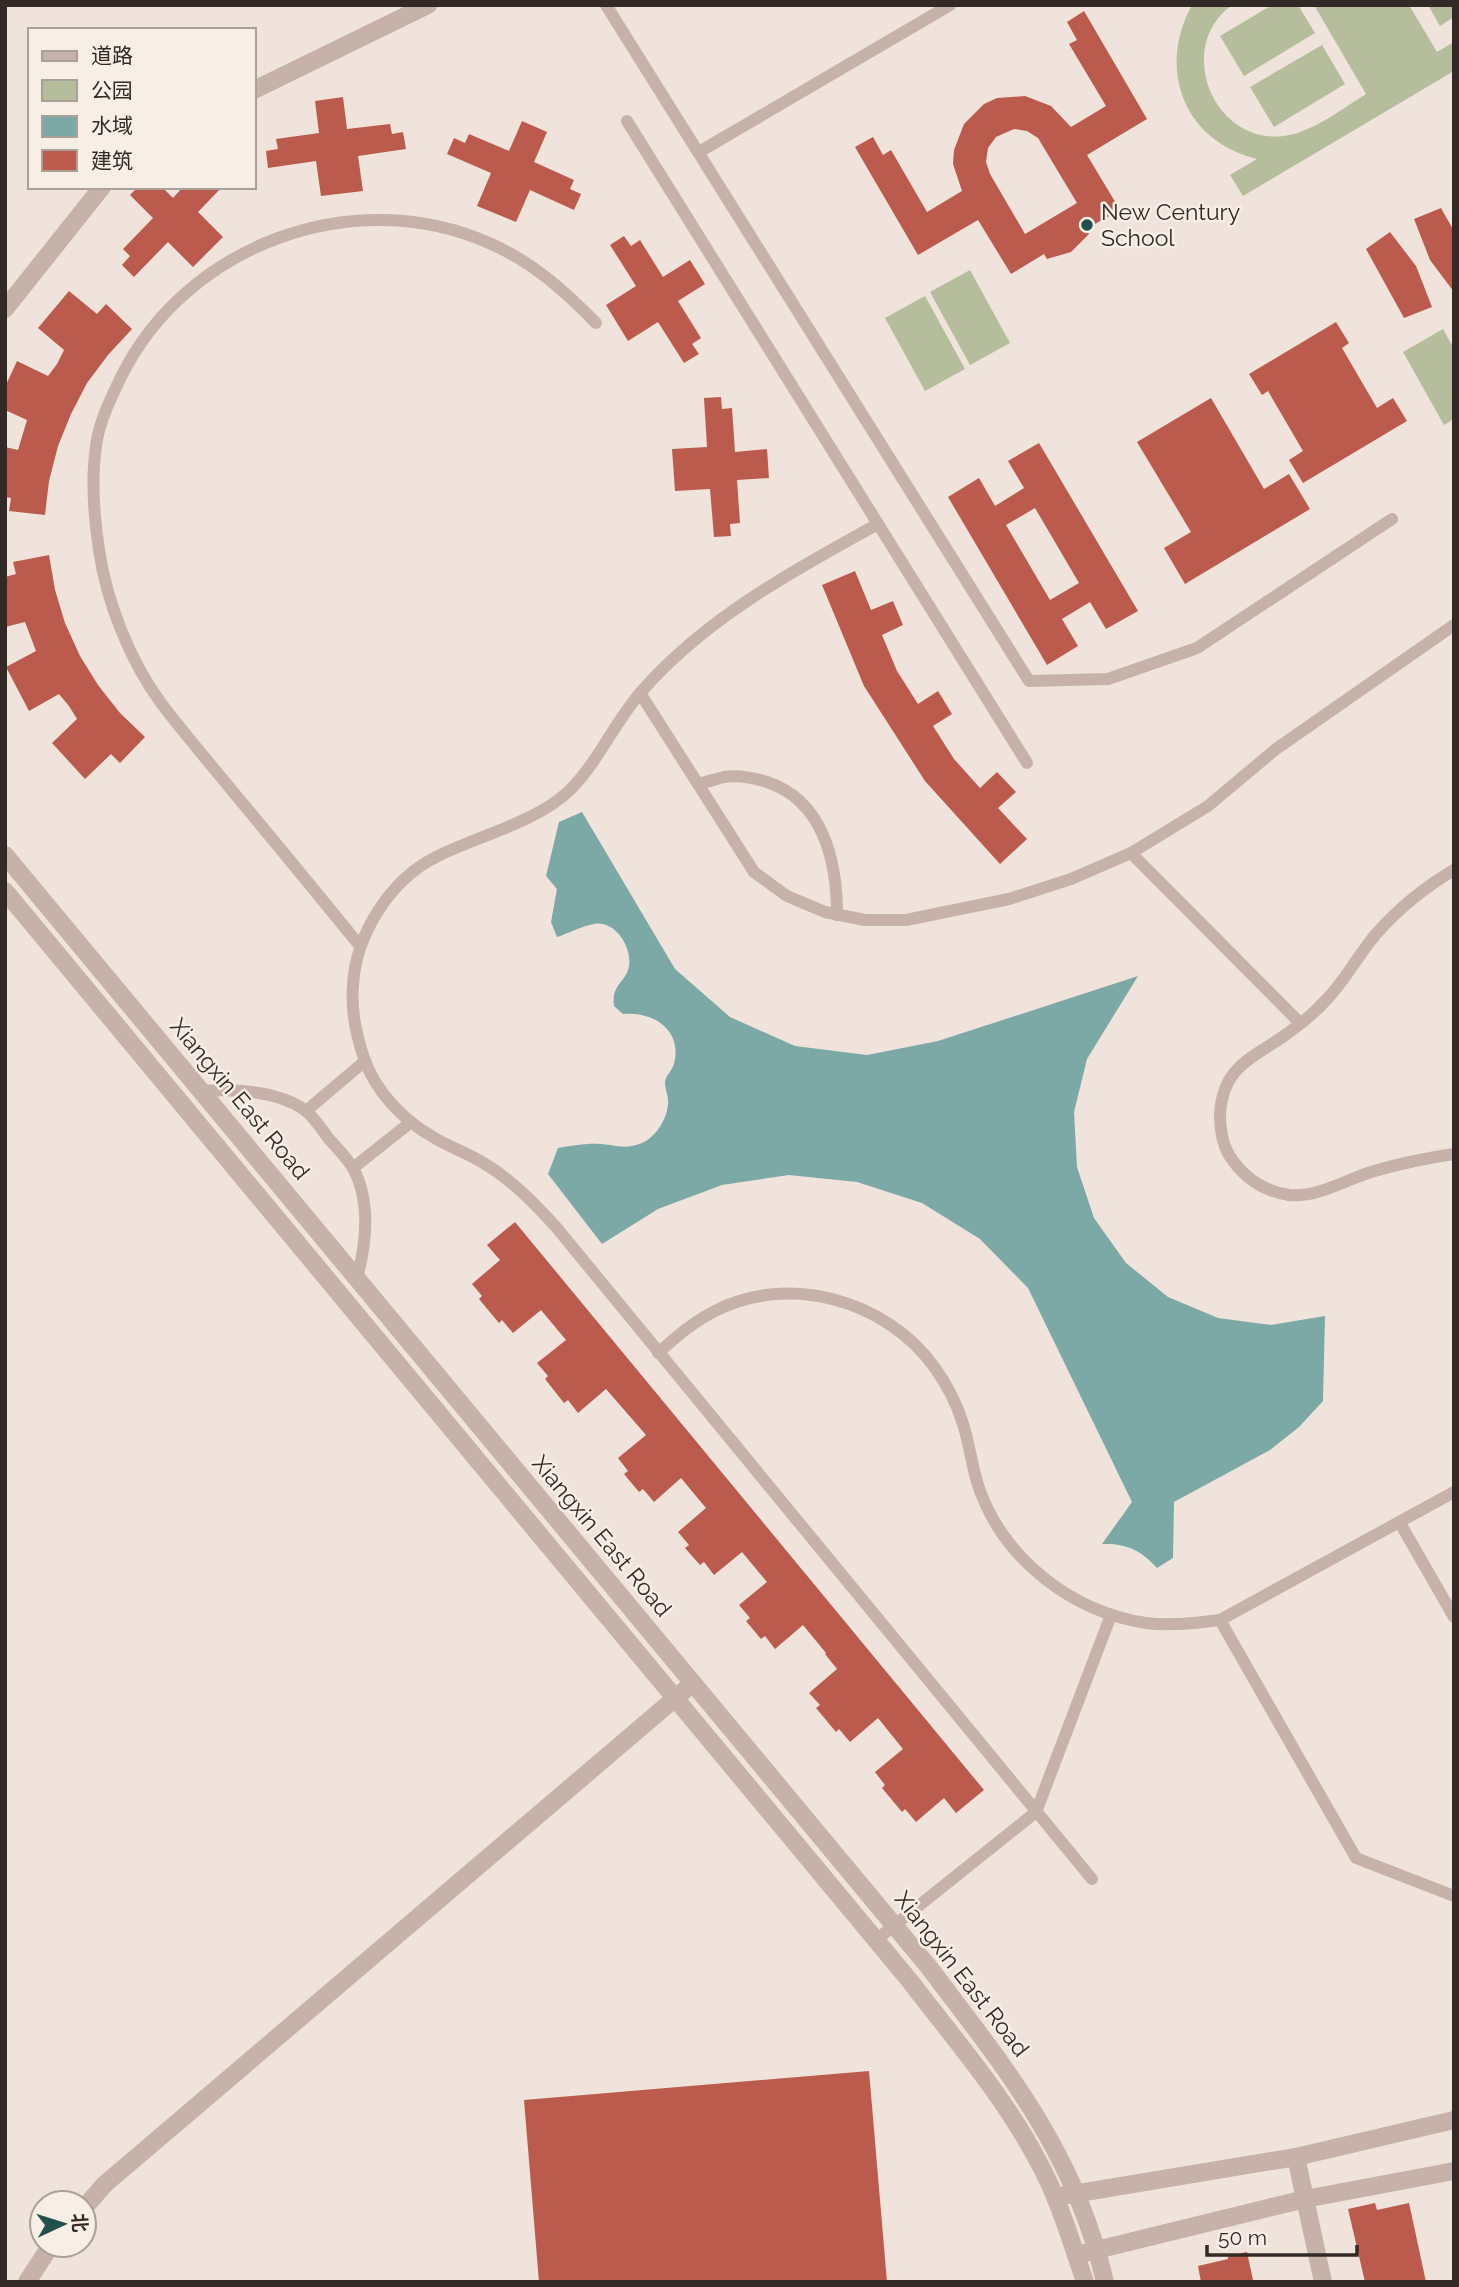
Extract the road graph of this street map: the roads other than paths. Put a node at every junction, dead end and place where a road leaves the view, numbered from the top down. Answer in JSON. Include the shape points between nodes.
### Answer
{"nodes":[{"id":1,"x":428,"y":5,"type":"edge"},
{"id":2,"x":606,"y":5,"type":"edge"},
{"id":3,"x":950,"y":5,"type":"edge"},
{"id":4,"x":256,"y":89,"type":"edge"},
{"id":5,"x":628,"y":121,"type":"dead end"},
{"id":6,"x":699,"y":152,"type":"junction"},
{"id":7,"x":100,"y":189,"type":"edge"},
{"id":8,"x":5,"y":309,"type":"edge"},
{"id":9,"x":596,"y":323,"type":"dead end"},
{"id":10,"x":1392,"y":519,"type":"dead end"},
{"id":11,"x":878,"y":524,"type":"junction"},
{"id":12,"x":1454,"y":625,"type":"edge"},
{"id":13,"x":640,"y":693,"type":"junction"},
{"id":14,"x":1027,"y":763,"type":"dead end"},
{"id":15,"x":698,"y":785,"type":"junction"},
{"id":16,"x":1131,"y":853,"type":"junction"},
{"id":17,"x":5,"y":855,"type":"edge"},
{"id":18,"x":1454,"y":870,"type":"edge"},
{"id":19,"x":5,"y":891,"type":"edge"},
{"id":20,"x":837,"y":915,"type":"junction"},
{"id":21,"x":360,"y":946,"type":"junction"},
{"id":22,"x":1300,"y":1023,"type":"junction"},
{"id":23,"x":365,"y":1061,"type":"junction"},
{"id":24,"x":201,"y":1091,"type":"junction"},
{"id":25,"x":306,"y":1111,"type":"junction"},
{"id":26,"x":411,"y":1122,"type":"junction"},
{"id":27,"x":1454,"y":1154,"type":"edge"},
{"id":28,"x":353,"y":1168,"type":"junction"},
{"id":29,"x":357,"y":1278,"type":"junction"},
{"id":30,"x":659,"y":1353,"type":"junction"},
{"id":31,"x":1454,"y":1492,"type":"edge"},
{"id":32,"x":1400,"y":1523,"type":"junction"},
{"id":33,"x":1111,"y":1615,"type":"junction"},
{"id":34,"x":1454,"y":1617,"type":"edge"},
{"id":35,"x":1220,"y":1620,"type":"junction"},
{"id":36,"x":693,"y":1683,"type":"junction"},
{"id":37,"x":675,"y":1698,"type":"junction"},
{"id":38,"x":1036,"y":1812,"type":"junction"},
{"id":39,"x":1092,"y":1879,"type":"dead end"},
{"id":40,"x":1454,"y":1896,"type":"edge"},
{"id":41,"x":894,"y":1926,"type":"junction"},
{"id":42,"x":876,"y":1940,"type":"junction"},
{"id":43,"x":1454,"y":2120,"type":"edge"},
{"id":44,"x":1297,"y":2157,"type":"junction"},
{"id":45,"x":1454,"y":2171,"type":"edge"},
{"id":46,"x":1077,"y":2192,"type":"junction"},
{"id":47,"x":98,"y":2193,"type":"edge"},
{"id":48,"x":1055,"y":2197,"type":"junction"},
{"id":49,"x":1306,"y":2199,"type":"junction"},
{"id":50,"x":1098,"y":2249,"type":"junction"},
{"id":51,"x":1076,"y":2255,"type":"junction"},
{"id":52,"x":42,"y":2259,"type":"edge"},
{"id":53,"x":27,"y":2282,"type":"edge"},
{"id":54,"x":1085,"y":2282,"type":"edge"},
{"id":55,"x":1105,"y":2282,"type":"edge"},
{"id":56,"x":1323,"y":2282,"type":"edge"}],
"edges":[{"from":1,"to":4,"type":"street"},
{"from":2,"to":6,"type":"lane"},
{"from":3,"to":6,"type":"lane"},
{"from":5,"to":11,"type":"lane"},
{"from":6,"to":10,"type":"lane","via":[[1029,681],[1108,679],[1197,648]]},
{"from":7,"to":8,"type":"street"},
{"from":9,"to":21,"type":"lane","via":[[565,290],[488,242],[399,220],[354,220],[265,242],[188,290],[156,323],[109,401],[96,444],[94,499],[99,552],[112,604],[132,654],[159,701]]},
{"from":11,"to":13,"type":"lane","via":[[743,604],[680,652]]},
{"from":11,"to":14,"type":"lane"},
{"from":12,"to":16,"type":"lane","via":[[1276,749],[1208,806]]},
{"from":13,"to":15,"type":"lane"},
{"from":13,"to":21,"type":"lane","via":[[568,792],[543,810],[433,858],[402,881],[377,911]]},
{"from":15,"to":20,"type":"lane","via":[[754,872],[787,896]]},
{"from":15,"to":20,"type":"lane","via":[[726,777],[754,778],[780,786],[803,803],[832,855]]},
{"from":16,"to":20,"type":"lane","via":[[1009,899],[906,920]]},
{"from":16,"to":22,"type":"lane"},
{"from":17,"to":24,"type":"street","name":"Xiangxin East Road"},
{"from":18,"to":22,"type":"lane","via":[[1396,914],[1329,997]]},
{"from":19,"to":37,"type":"street","name":"Xiangxin East Road"},
{"from":21,"to":23,"type":"lane","via":[[352,985],[354,1024]]},
{"from":22,"to":27,"type":"lane","via":[[1250,1056],[1232,1076],[1221,1100],[1220,1127],[1228,1152],[1243,1174],[1265,1188],[1291,1195]]},
{"from":23,"to":25,"type":"lane"},
{"from":23,"to":26,"type":"lane","via":[[392,1104]]},
{"from":24,"to":25,"type":"lane","via":[[266,1095]]},
{"from":24,"to":29,"type":"street","name":"Xiangxin East Road"},
{"from":25,"to":28,"type":"lane"},
{"from":26,"to":28,"type":"lane"},
{"from":26,"to":30,"type":"lane","via":[[486,1164],[535,1204]]},
{"from":28,"to":29,"type":"lane","via":[[365,1223]]},
{"from":29,"to":36,"type":"street","name":"Xiangxin East Road"},
{"from":30,"to":33,"type":"lane","via":[[715,1310],[748,1298],[783,1293],[842,1302],[885,1321],[913,1342],[951,1394],[981,1492],[997,1525],[1019,1554],[1046,1580]]},
{"from":30,"to":38,"type":"lane"},
{"from":31,"to":32,"type":"lane"},
{"from":32,"to":34,"type":"lane"},
{"from":32,"to":35,"type":"lane"},
{"from":33,"to":35,"type":"lane","via":[[1159,1624]]},
{"from":33,"to":38,"type":"lane"},
{"from":35,"to":40,"type":"lane","via":[[1356,1858]]},
{"from":36,"to":37,"type":"street"},
{"from":36,"to":41,"type":"street","name":"Xiangxin East Road"},
{"from":37,"to":42,"type":"street","name":"Xiangxin East Road"},
{"from":37,"to":47,"type":"street"},
{"from":38,"to":39,"type":"lane"},
{"from":38,"to":41,"type":"lane"},
{"from":41,"to":42,"type":"lane"},
{"from":41,"to":46,"type":"street","name":"Xiangxin East Road","via":[[1018,2085],[1052,2139]]},
{"from":42,"to":48,"type":"street","name":"Xiangxin East Road","via":[[1005,2104]]},
{"from":43,"to":44,"type":"street"},
{"from":44,"to":46,"type":"street"},
{"from":44,"to":49,"type":"street"},
{"from":45,"to":49,"type":"street"},
{"from":46,"to":48,"type":"street"},
{"from":46,"to":50,"type":"street","name":"Xiangxin East Road"},
{"from":48,"to":51,"type":"street","name":"Xiangxin East Road"},
{"from":49,"to":50,"type":"street"},
{"from":49,"to":56,"type":"street"},
{"from":50,"to":51,"type":"street"},
{"from":50,"to":55,"type":"street","name":"Xiangxin East Road"},
{"from":51,"to":54,"type":"street","name":"Xiangxin East Road"},
{"from":52,"to":53,"type":"street"}]}
